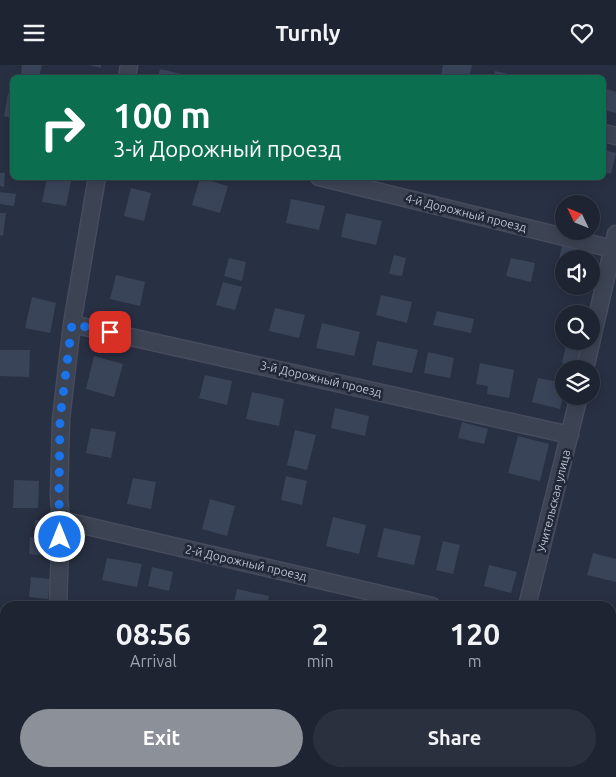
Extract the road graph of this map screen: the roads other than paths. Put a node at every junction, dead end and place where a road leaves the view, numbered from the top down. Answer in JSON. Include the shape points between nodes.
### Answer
{"nodes":[{"id":1,"x":96,"y":180,"type":"edge"},
{"id":2,"x":333,"y":180,"type":"edge"},
{"id":3,"x":614,"y":241,"type":"edge"},
{"id":4,"x":72,"y":324,"type":"junction"},
{"id":5,"x":588,"y":360,"type":"edge"},
{"id":6,"x":577,"y":405,"type":"edge"},
{"id":7,"x":570,"y":435,"type":"junction"},
{"id":8,"x":61,"y":520,"type":"junction"},
{"id":9,"x":58,"y":601,"type":"edge"},
{"id":10,"x":410,"y":601,"type":"edge"},
{"id":11,"x":528,"y":601,"type":"edge"}],
"edges":[{"from":1,"to":4,"type":"street"},
{"from":2,"to":3,"type":"street","name":"4-й Дорожный проезд"},
{"from":3,"to":5,"type":"street"},
{"from":4,"to":7,"type":"street","name":"3-й Дорожный проезд"},
{"from":4,"to":8,"type":"street","via":[[60,419]]},
{"from":6,"to":7,"type":"street","name":"Учительская улица"},
{"from":7,"to":11,"type":"street","name":"Учительская улица"},
{"from":8,"to":9,"type":"street"},
{"from":8,"to":10,"type":"street","name":"2-й Дорожный проезд"}]}
